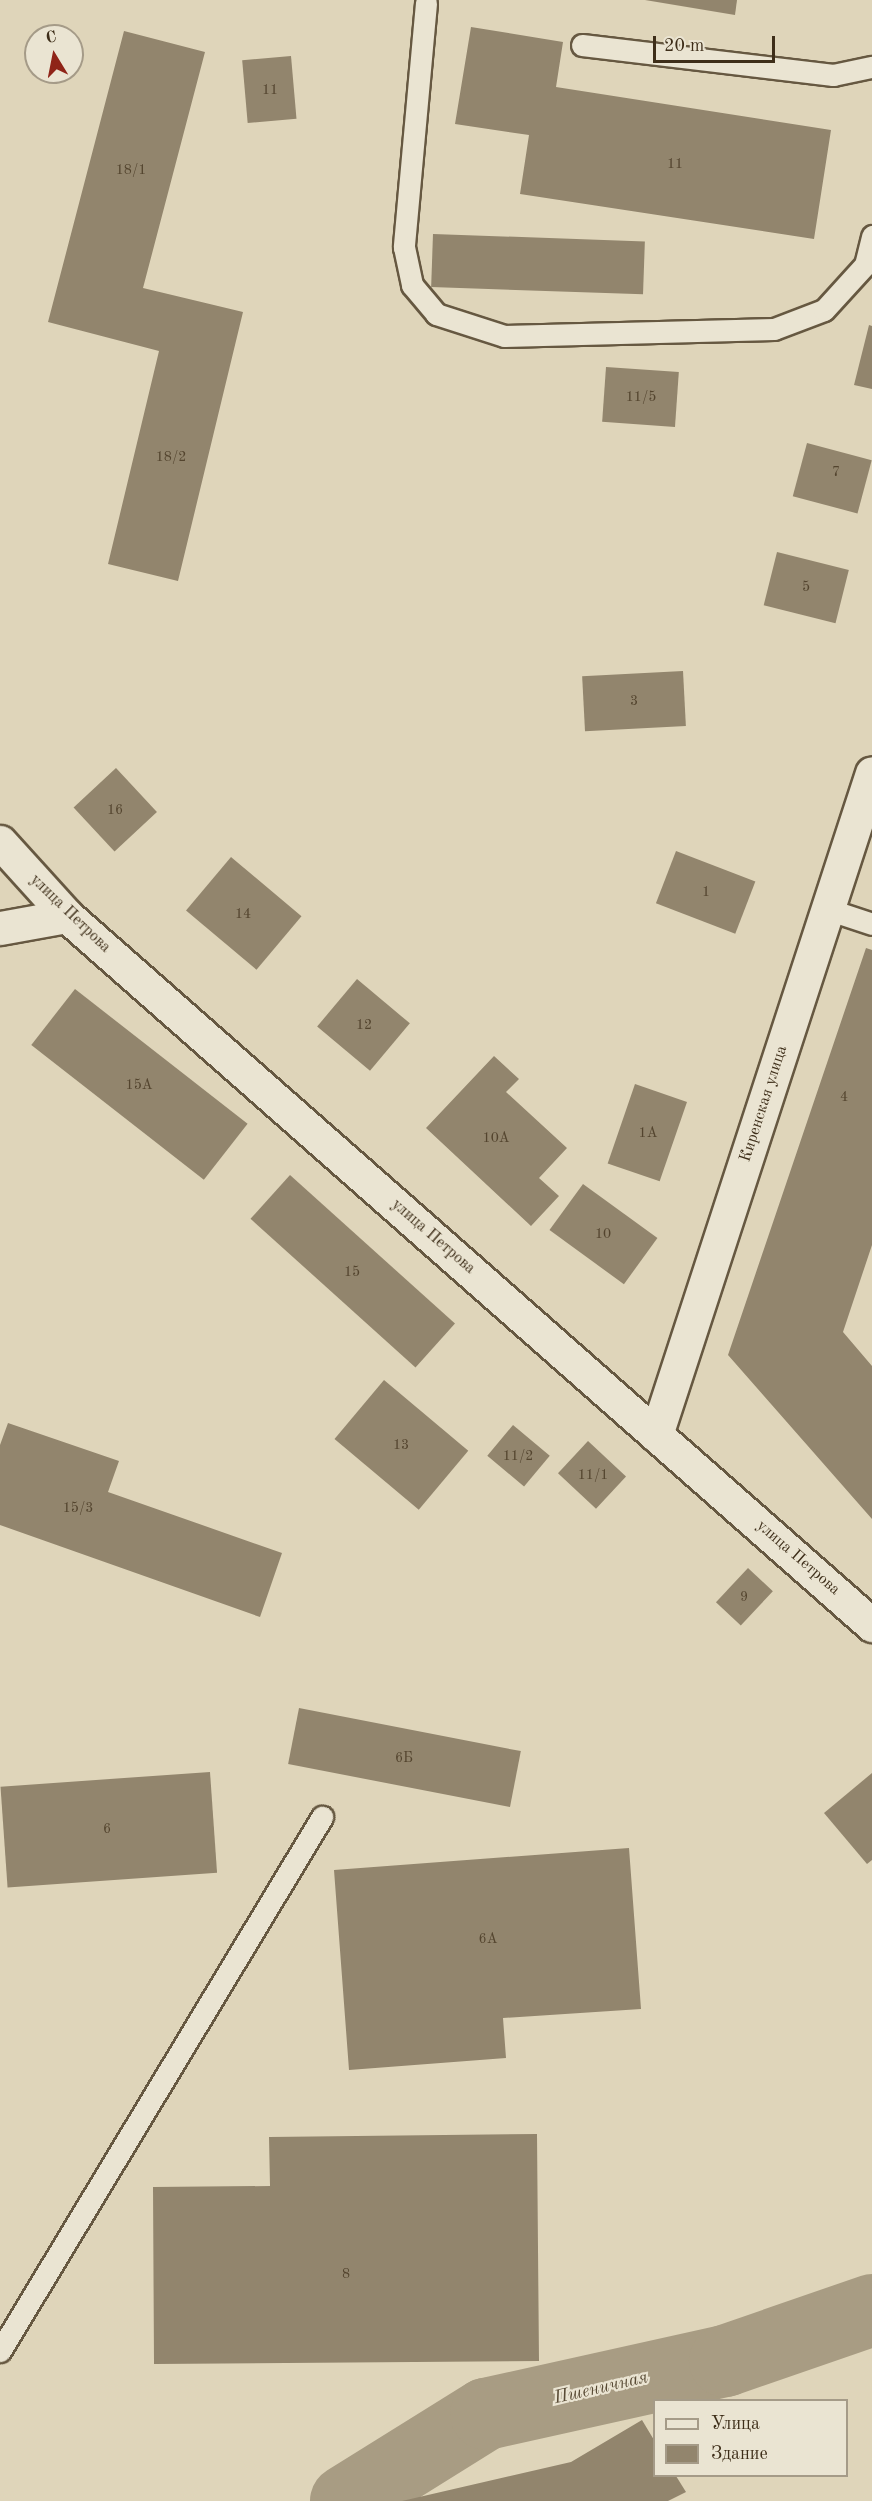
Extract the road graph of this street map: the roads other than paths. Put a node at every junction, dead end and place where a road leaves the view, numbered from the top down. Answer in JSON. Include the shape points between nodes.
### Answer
{"nodes":[{"id":1,"x":426,"y":3,"type":"dead end"},
{"id":2,"x":582,"y":45,"type":"dead end"},
{"id":3,"x":872,"y":67,"type":"edge"},
{"id":4,"x":872,"y":236,"type":"edge"},
{"id":5,"x":872,"y":773,"type":"edge"},
{"id":6,"x":0,"y":843,"type":"edge"},
{"id":7,"x":827,"y":909,"type":"junction"},
{"id":8,"x":67,"y":916,"type":"junction"},
{"id":9,"x":872,"y":924,"type":"edge"},
{"id":10,"x":0,"y":928,"type":"edge"},
{"id":11,"x":657,"y":1435,"type":"junction"},
{"id":12,"x":872,"y":1625,"type":"edge"},
{"id":13,"x":322,"y":1817,"type":"dead end"},
{"id":14,"x":0,"y":2351,"type":"edge"}],
"edges":[{"from":1,"to":4,"type":"lane","via":[[404,247],[412,285],[436,314],[504,336],[774,329],[824,310],[865,265]]},
{"from":2,"to":3,"type":"lane","via":[[833,75]]},
{"from":5,"to":7,"type":"street","name":"Киренская улица"},
{"from":6,"to":8,"type":"street","name":"улица Петрова"},
{"from":7,"to":9,"type":"lane"},
{"from":7,"to":11,"type":"street","name":"Киренская улица"},
{"from":8,"to":10,"type":"street"},
{"from":8,"to":11,"type":"street","name":"улица Петрова"},
{"from":11,"to":12,"type":"street","name":"улица Петрова"},
{"from":13,"to":14,"type":"lane"}]}
